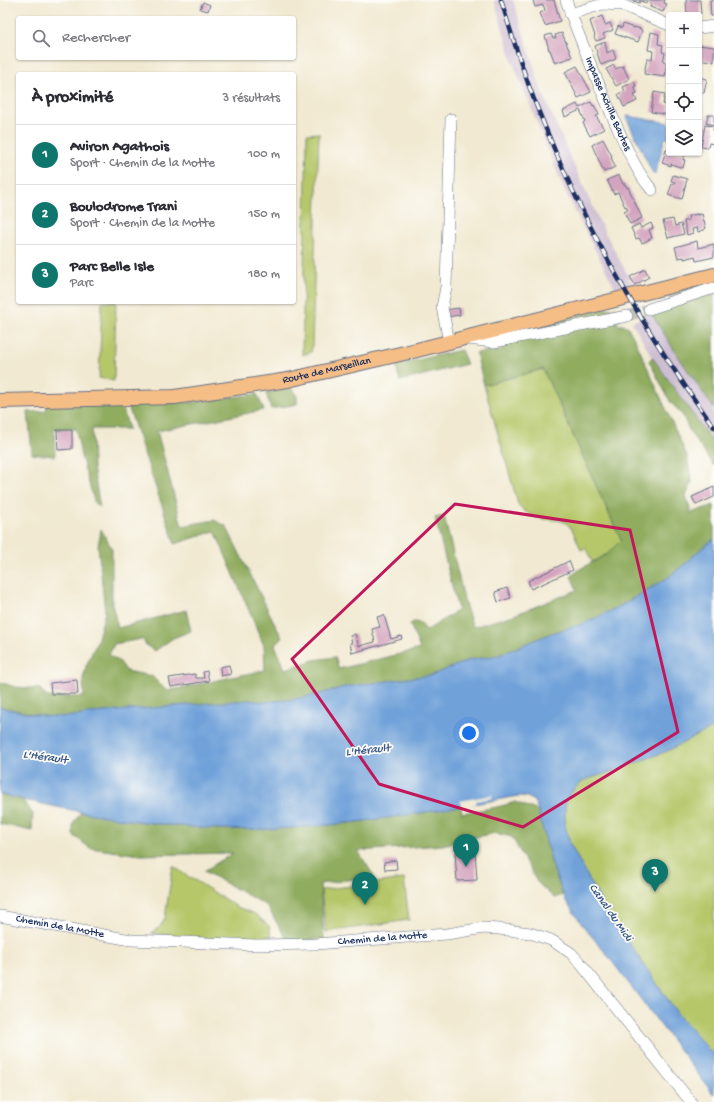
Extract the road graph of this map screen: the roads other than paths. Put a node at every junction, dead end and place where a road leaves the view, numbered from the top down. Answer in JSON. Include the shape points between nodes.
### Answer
{"nodes":[{"id":1,"x":566,"y":0,"type":"edge"},
{"id":2,"x":570,"y":14,"type":"junction"},
{"id":3,"x":666,"y":24,"type":"edge"},
{"id":4,"x":714,"y":26,"type":"edge"},
{"id":5,"x":702,"y":28,"type":"edge"},
{"id":6,"x":451,"y":119,"type":"dead end"},
{"id":7,"x":652,"y":190,"type":"dead end"},
{"id":8,"x":714,"y":274,"type":"edge"},
{"id":9,"x":714,"y":288,"type":"edge"},
{"id":10,"x":648,"y":309,"type":"tunnel mouth"},
{"id":11,"x":627,"y":316,"type":"tunnel mouth"},
{"id":12,"x":455,"y":340,"type":"junction"},
{"id":13,"x":0,"y":401,"type":"edge"},
{"id":14,"x":0,"y":916,"type":"edge"},
{"id":15,"x":691,"y":1102,"type":"edge"}],
"edges":[{"from":1,"to":2,"type":"street","name":"Impasse Achille Bautes"},
{"from":2,"to":3,"type":"street","via":[[603,4],[622,5]]},
{"from":2,"to":7,"type":"street","name":"Impasse Achille Bautes","via":[[625,143],[643,179]]},
{"from":4,"to":5,"type":"street"},
{"from":6,"to":12,"type":"street","via":[[446,287],[442,307]]},
{"from":8,"to":12,"type":"main road","name":"Route de Marseillan"},
{"from":9,"to":10,"type":"street"},
{"from":11,"to":12,"type":"street","via":[[494,342]]},
{"from":12,"to":13,"type":"main road","name":"Route de Marseillan","via":[[288,380],[175,397]]},
{"from":14,"to":15,"type":"street","name":"Chemin de la Motte","via":[[153,942],[315,944],[447,934],[484,928],[539,936],[561,946],[581,964]]}]}
